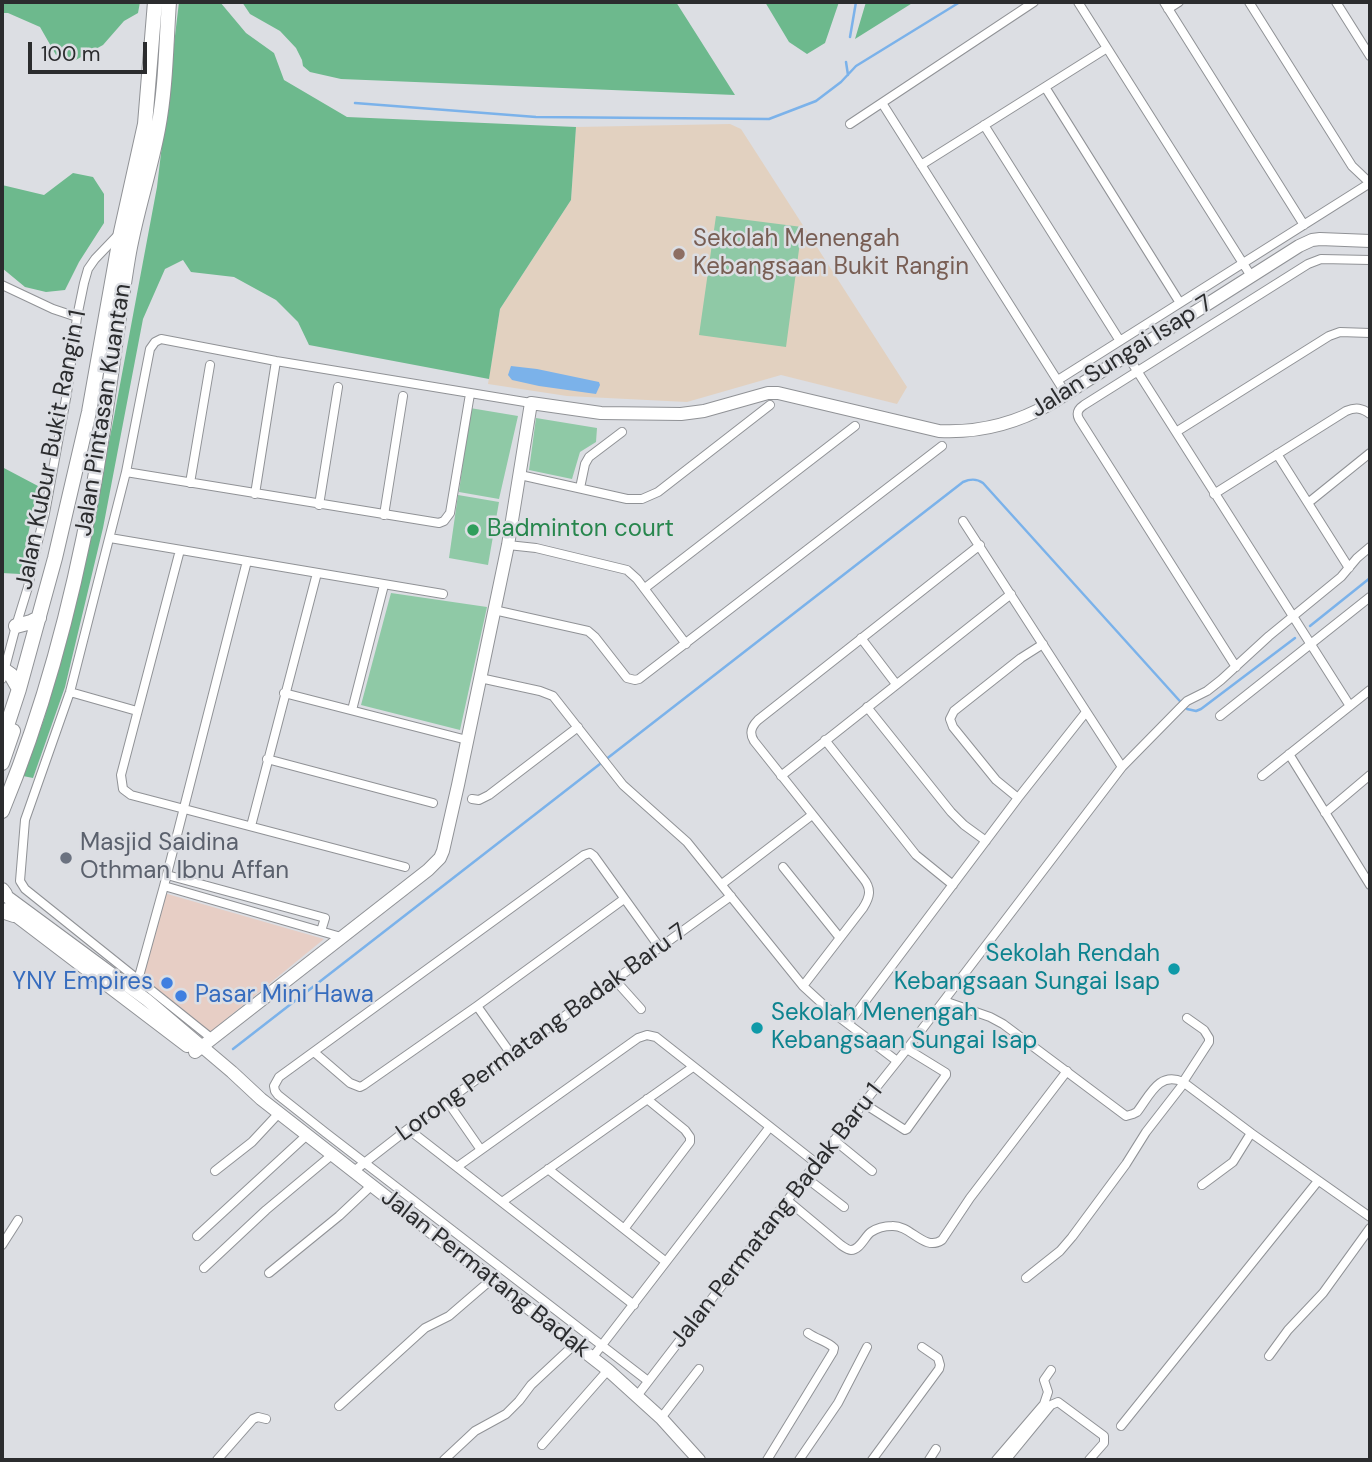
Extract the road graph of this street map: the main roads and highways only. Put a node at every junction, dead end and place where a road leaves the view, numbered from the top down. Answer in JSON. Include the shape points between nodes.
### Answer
{"nodes":[{"id":1,"x":155,"y":2,"type":"edge"},
{"id":2,"x":169,"y":2,"type":"edge"},
{"id":3,"x":55,"y":558,"type":"junction"},
{"id":4,"x":39,"y":618,"type":"junction"},
{"id":5,"x":16,"y":626,"type":"road end"},
{"id":6,"x":3,"y":675,"type":"edge"},
{"id":7,"x":19,"y":689,"type":"junction"},
{"id":8,"x":2,"y":741,"type":"edge"},
{"id":9,"x":2,"y":762,"type":"edge"},
{"id":10,"x":4,"y":805,"type":"edge"},
{"id":11,"x":2,"y":822,"type":"edge"}],
"edges":[{"from":1,"to":3,"type":"highway","name":"Jalan Pintasan Kuantan","via":[[145,124],[89,412]]},
{"from":2,"to":10,"type":"highway","name":"Jalan Pintasan Kuantan","via":[[159,127],[128,255],[85,533],[39,709]]},
{"from":3,"to":4,"type":"highway","name":"Jalan Pintasan Kuantan"},
{"from":3,"to":9,"type":"highway","via":[[52,604]]},
{"from":4,"to":5,"type":"highway"},
{"from":4,"to":7,"type":"highway","name":"Jalan Pintasan Kuantan"},
{"from":6,"to":7,"type":"highway","via":[[12,675]]},
{"from":7,"to":8,"type":"highway","name":"Jalan Pintasan Kuantan"},
{"from":10,"to":11,"type":"highway","name":"Jalan Pintasan Kuantan"}]}
